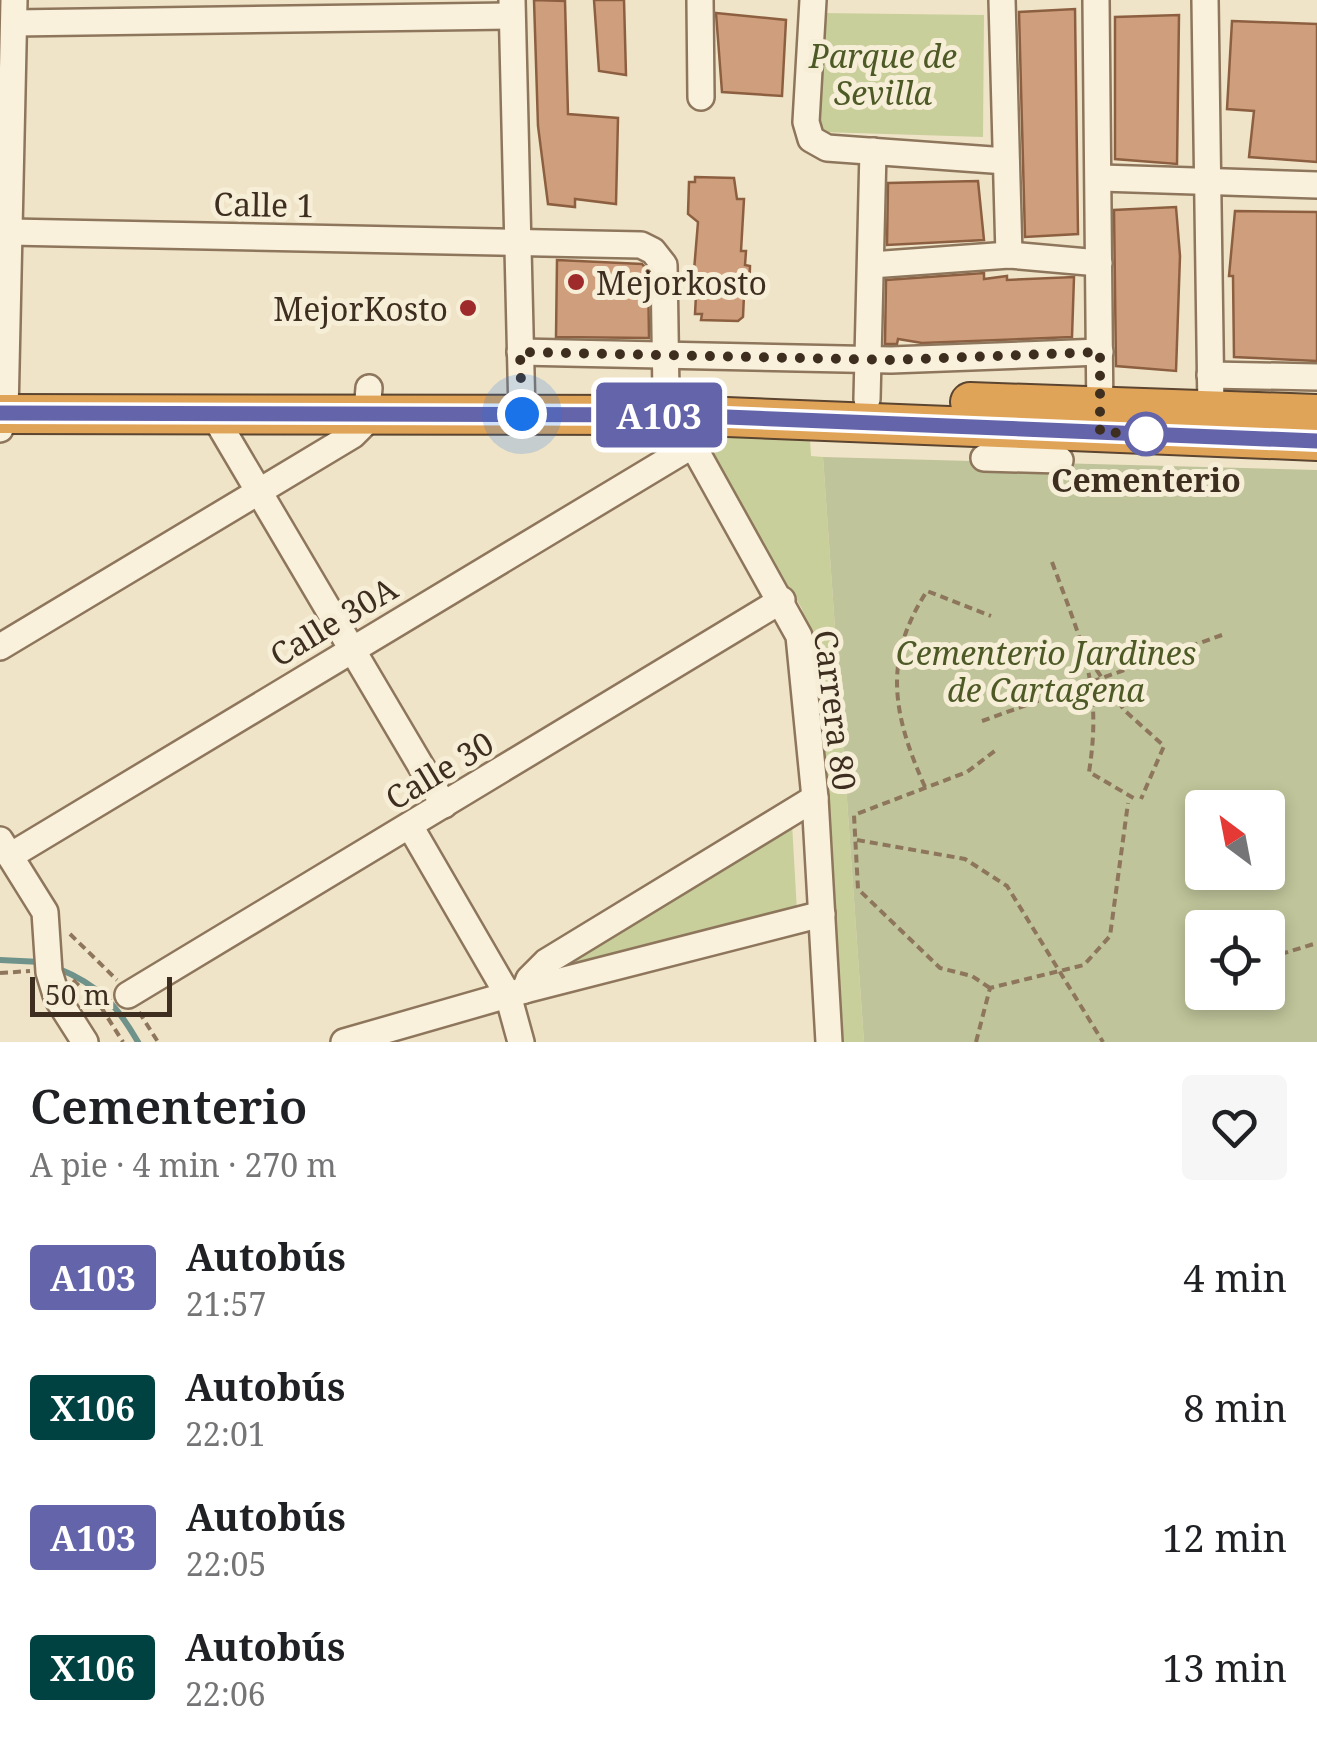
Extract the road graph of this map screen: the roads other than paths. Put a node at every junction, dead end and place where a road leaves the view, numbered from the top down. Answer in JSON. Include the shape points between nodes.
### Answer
{"nodes":[{"id":1,"x":700,"y":0,"type":"edge"},
{"id":2,"x":813,"y":0,"type":"edge"},
{"id":3,"x":1002,"y":0,"type":"edge"},
{"id":4,"x":1096,"y":0,"type":"edge"},
{"id":5,"x":1206,"y":0,"type":"edge"},
{"id":6,"x":512,"y":8,"type":"edge"},
{"id":7,"x":14,"y":11,"type":"edge"},
{"id":8,"x":701,"y":97,"type":"dead end"},
{"id":9,"x":874,"y":151,"type":"junction"},
{"id":10,"x":1006,"y":160,"type":"junction"},
{"id":11,"x":1101,"y":178,"type":"junction"},
{"id":12,"x":1208,"y":181,"type":"junction"},
{"id":13,"x":1317,"y":185,"type":"edge"},
{"id":14,"x":10,"y":232,"type":"junction"},
{"id":15,"x":517,"y":241,"type":"junction"},
{"id":16,"x":1009,"y":255,"type":"junction"},
{"id":17,"x":1099,"y":262,"type":"junction"},
{"id":18,"x":870,"y":265,"type":"junction"},
{"id":19,"x":520,"y":352,"type":"junction"},
{"id":20,"x":1100,"y":352,"type":"junction"},
{"id":21,"x":667,"y":354,"type":"junction"},
{"id":22,"x":867,"y":359,"type":"junction"},
{"id":23,"x":1317,"y":377,"type":"edge"},
{"id":24,"x":1210,"y":392,"type":"junction"},
{"id":25,"x":866,"y":399,"type":"junction"},
{"id":26,"x":368,"y":400,"type":"junction"},
{"id":27,"x":522,"y":402,"type":"junction"},
{"id":28,"x":2,"y":407,"type":"edge"},
{"id":29,"x":213,"y":414,"type":"junction"},
{"id":30,"x":1317,"y":414,"type":"edge"},
{"id":31,"x":679,"y":418,"type":"junction"},
{"id":32,"x":1100,"y":418,"type":"junction"},
{"id":33,"x":1317,"y":441,"type":"edge"},
{"id":34,"x":984,"y":458,"type":"dead end"},
{"id":35,"x":1060,"y":460,"type":"dead end"},
{"id":36,"x":257,"y":494,"type":"junction"},
{"id":37,"x":782,"y":600,"type":"junction"},
{"id":38,"x":0,"y":647,"type":"edge"},
{"id":39,"x":348,"y":649,"type":"junction"},
{"id":40,"x":815,"y":798,"type":"junction"},
{"id":41,"x":444,"y":805,"type":"junction"},
{"id":42,"x":410,"y":826,"type":"junction"},
{"id":43,"x":5,"y":848,"type":"edge"},
{"id":44,"x":822,"y":914,"type":"junction"},
{"id":45,"x":516,"y":992,"type":"junction"},
{"id":46,"x":128,"y":995,"type":"road end"},
{"id":47,"x":85,"y":1042,"type":"edge"},
{"id":48,"x":344,"y":1042,"type":"edge"},
{"id":49,"x":521,"y":1042,"type":"edge"},
{"id":50,"x":829,"y":1042,"type":"edge"}],
"edges":[{"from":1,"to":8,"type":"street"},
{"from":2,"to":9,"type":"street","via":[[806,122],[811,139],[827,148]]},
{"from":3,"to":10,"type":"street"},
{"from":4,"to":11,"type":"street"},
{"from":5,"to":12,"type":"street"},
{"from":6,"to":7,"type":"street"},
{"from":6,"to":15,"type":"street"},
{"from":7,"to":14,"type":"street"},
{"from":9,"to":10,"type":"street"},
{"from":9,"to":18,"type":"street"},
{"from":10,"to":16,"type":"street"},
{"from":11,"to":12,"type":"street"},
{"from":11,"to":17,"type":"street"},
{"from":12,"to":13,"type":"street"},
{"from":12,"to":24,"type":"street"},
{"from":14,"to":15,"type":"street","name":"Calle 1"},
{"from":14,"to":28,"type":"street"},
{"from":15,"to":19,"type":"street"},
{"from":15,"to":21,"type":"street","name":"Calle 1","via":[[654,251],[664,266]]},
{"from":16,"to":17,"type":"street"},
{"from":16,"to":18,"type":"street"},
{"from":17,"to":20,"type":"street"},
{"from":18,"to":22,"type":"street"},
{"from":19,"to":21,"type":"street"},
{"from":19,"to":27,"type":"street"},
{"from":20,"to":22,"type":"street"},
{"from":20,"to":32,"type":"street"},
{"from":21,"to":22,"type":"street"},
{"from":21,"to":31,"type":"street"},
{"from":22,"to":25,"type":"street"},
{"from":23,"to":24,"type":"street"},
{"from":24,"to":30,"type":"highway"},
{"from":24,"to":32,"type":"highway"},
{"from":25,"to":31,"type":"highway"},
{"from":25,"to":32,"type":"highway"},
{"from":26,"to":27,"type":"highway"},
{"from":26,"to":28,"type":"highway"},
{"from":26,"to":29,"type":"highway"},
{"from":26,"to":36,"type":"street","via":[[366,422],[353,434]]},
{"from":27,"to":31,"type":"highway"},
{"from":28,"to":29,"type":"highway"},
{"from":29,"to":36,"type":"street"},
{"from":31,"to":32,"type":"highway"},
{"from":31,"to":37,"type":"street","name":"Carrera 80"},
{"from":31,"to":39,"type":"street","name":"Calle 30A"},
{"from":32,"to":33,"type":"highway"},
{"from":34,"to":35,"type":"street"},
{"from":36,"to":38,"type":"street"},
{"from":36,"to":39,"type":"street"},
{"from":37,"to":40,"type":"street","name":"Carrera 80","via":[[801,646]]},
{"from":37,"to":41,"type":"street","name":"Calle 30"},
{"from":39,"to":41,"type":"street"},
{"from":39,"to":43,"type":"street","name":"Calle 30A"},
{"from":40,"to":44,"type":"street","name":"Carrera 80"},
{"from":40,"to":45,"type":"street","via":[[546,962]]},
{"from":41,"to":42,"type":"street","name":"Calle 30"},
{"from":42,"to":45,"type":"street"},
{"from":42,"to":46,"type":"street","name":"Calle 30"},
{"from":43,"to":47,"type":"street","via":[[46,918],[57,998]]},
{"from":44,"to":45,"type":"street"},
{"from":44,"to":50,"type":"street","name":"Carrera 80"},
{"from":45,"to":48,"type":"street"},
{"from":45,"to":49,"type":"street"}]}
